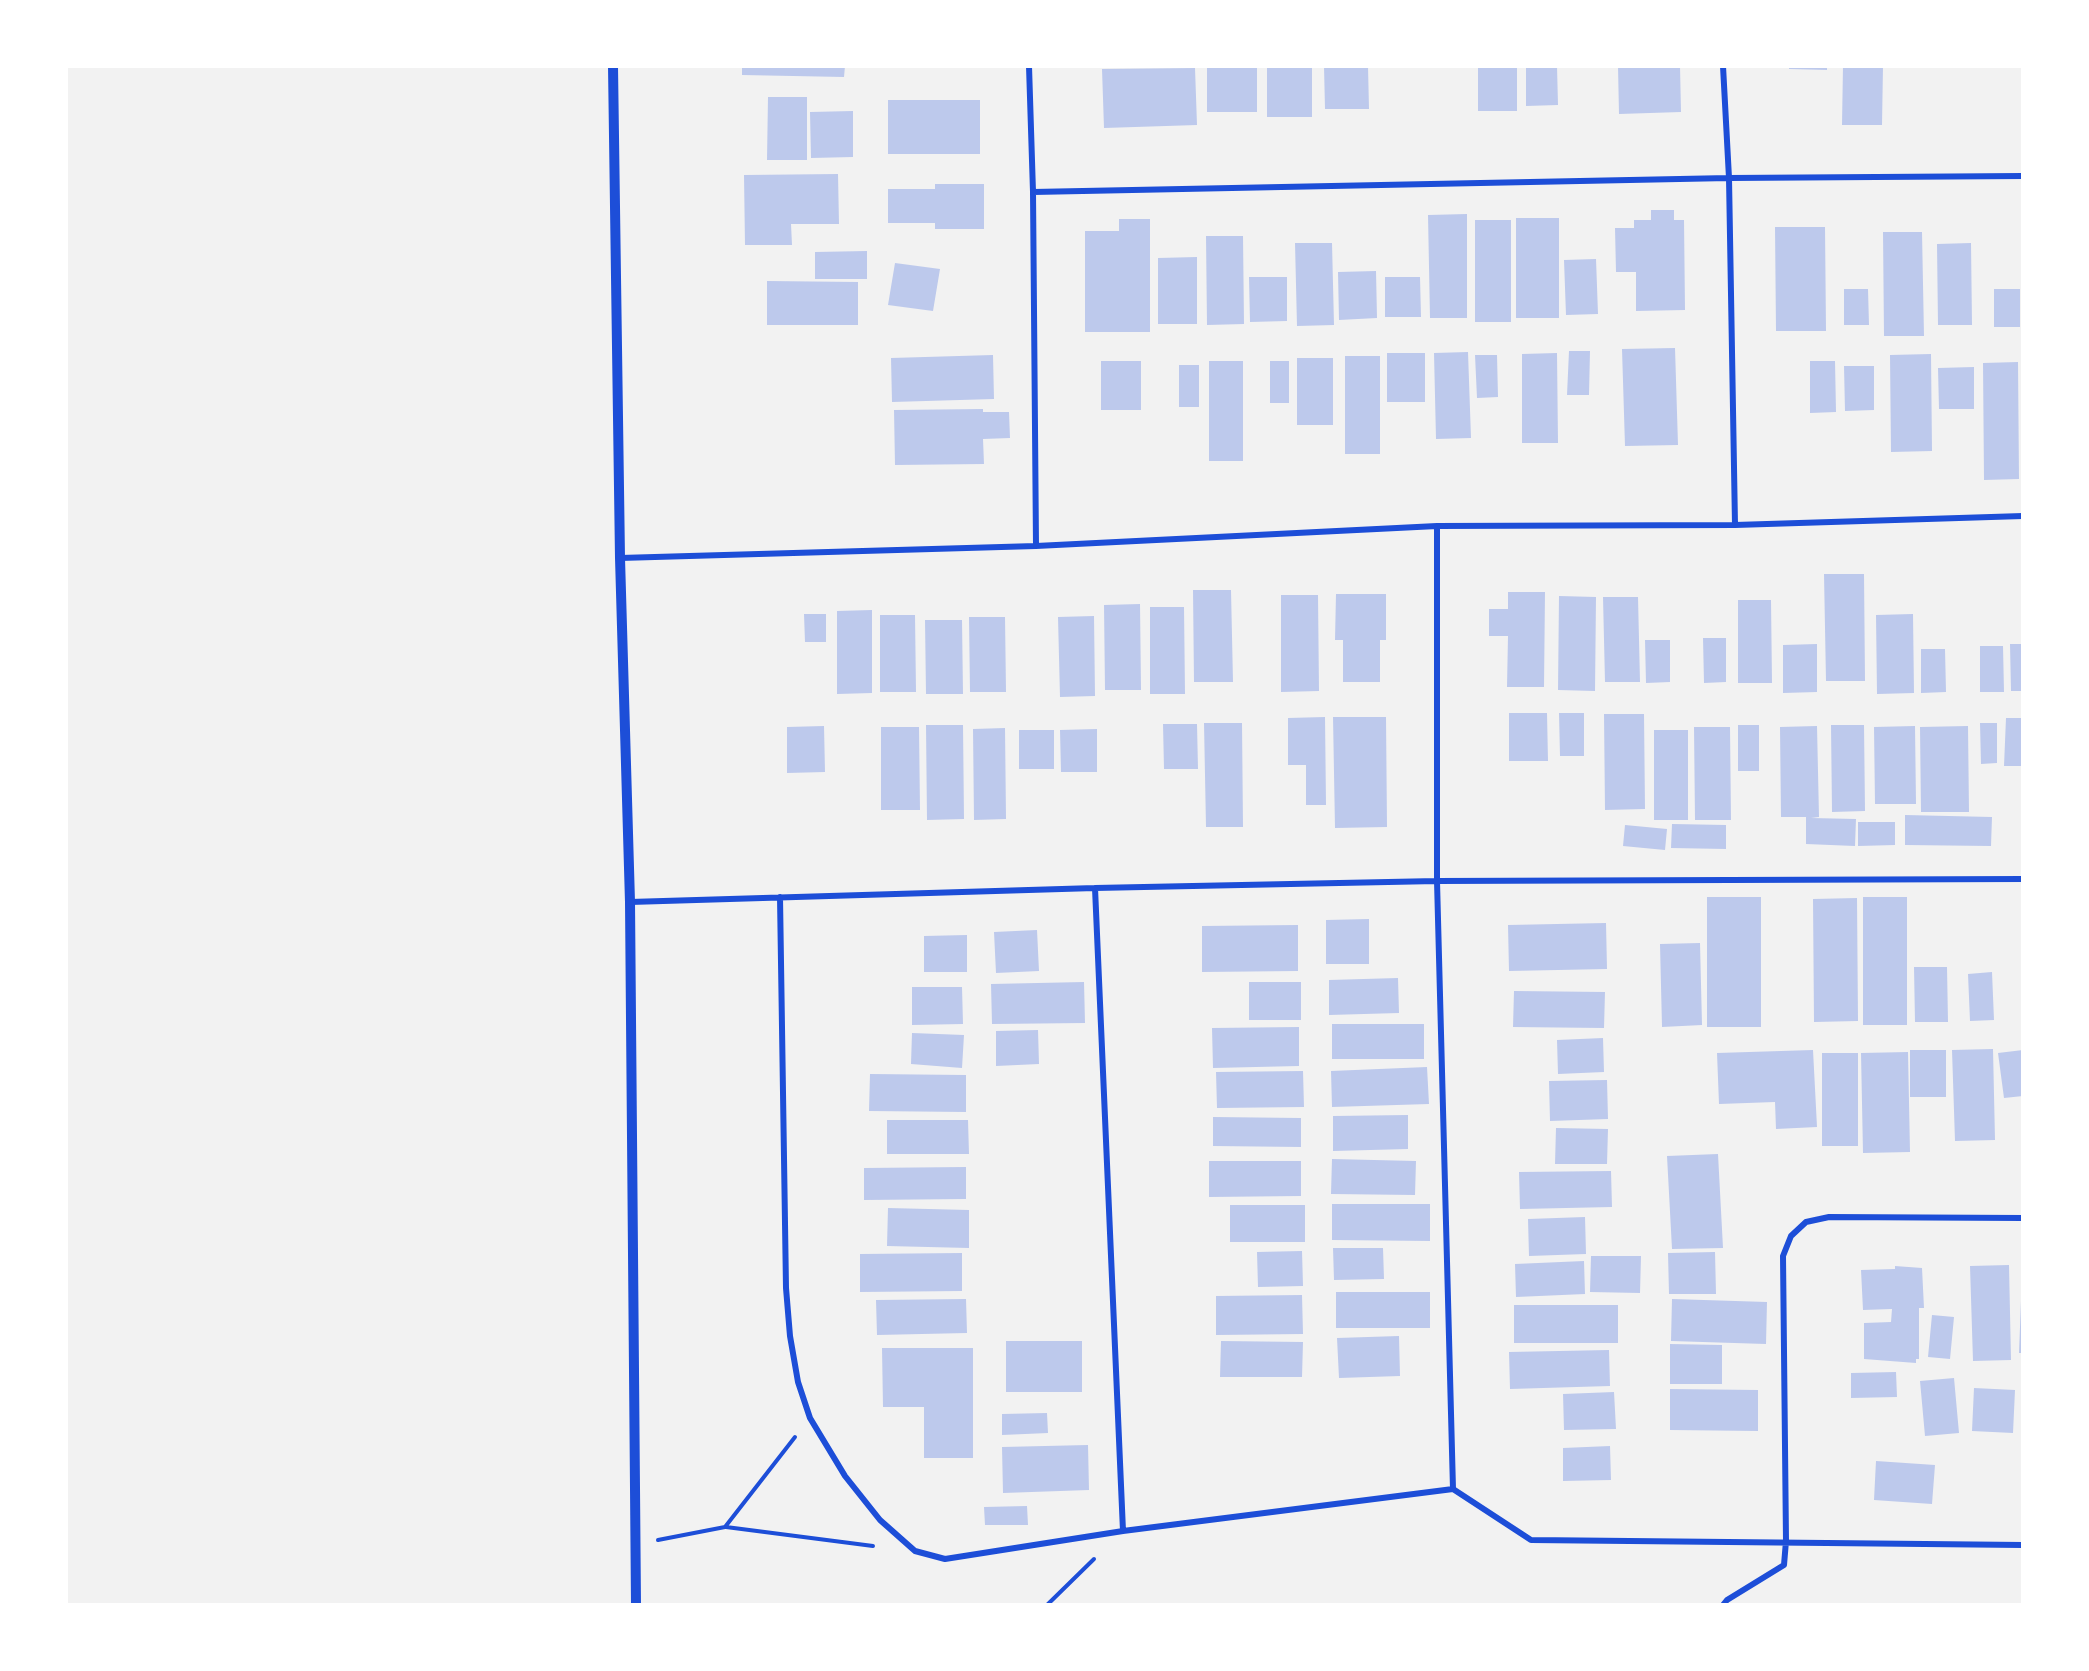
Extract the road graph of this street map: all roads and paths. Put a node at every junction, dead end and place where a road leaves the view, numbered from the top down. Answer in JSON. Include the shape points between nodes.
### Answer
{"nodes":[{"id":1,"x":613,"y":66,"type":"edge"},
{"id":2,"x":1029,"y":66,"type":"edge"},
{"id":3,"x":1723,"y":66,"type":"edge"},
{"id":4,"x":2023,"y":176,"type":"edge"},
{"id":5,"x":1729,"y":178,"type":"junction"},
{"id":6,"x":1033,"y":192,"type":"junction"},
{"id":7,"x":2023,"y":516,"type":"edge"},
{"id":8,"x":1735,"y":525,"type":"junction"},
{"id":9,"x":1437,"y":526,"type":"junction"},
{"id":10,"x":1036,"y":546,"type":"junction"},
{"id":11,"x":620,"y":558,"type":"junction"},
{"id":12,"x":2023,"y":879,"type":"edge"},
{"id":13,"x":1437,"y":881,"type":"junction"},
{"id":14,"x":1095,"y":888,"type":"junction"},
{"id":15,"x":780,"y":897,"type":"junction"},
{"id":16,"x":630,"y":902,"type":"junction"},
{"id":17,"x":2023,"y":1218,"type":"edge"},
{"id":18,"x":810,"y":1418,"type":"junction"},
{"id":19,"x":1453,"y":1489,"type":"junction"},
{"id":20,"x":725,"y":1527,"type":"junction"},
{"id":21,"x":1123,"y":1531,"type":"junction"},
{"id":22,"x":1786,"y":1541,"type":"junction"},
{"id":23,"x":635,"y":1545,"type":"junction"},
{"id":24,"x":2023,"y":1545,"type":"edge"},
{"id":25,"x":915,"y":1551,"type":"junction"},
{"id":26,"x":636,"y":1605,"type":"edge"},
{"id":27,"x":1047,"y":1605,"type":"edge"},
{"id":28,"x":1723,"y":1605,"type":"edge"}],
"edges":[{"from":1,"to":11,"type":"street"},
{"from":2,"to":6,"type":"street"},
{"from":3,"to":5,"type":"street"},
{"from":4,"to":5,"type":"street"},
{"from":5,"to":6,"type":"street"},
{"from":5,"to":8,"type":"street"},
{"from":6,"to":10,"type":"street"},
{"from":7,"to":8,"type":"street"},
{"from":8,"to":9,"type":"street"},
{"from":9,"to":10,"type":"street"},
{"from":9,"to":13,"type":"street"},
{"from":10,"to":11,"type":"street"},
{"from":11,"to":16,"type":"street"},
{"from":12,"to":13,"type":"street"},
{"from":13,"to":14,"type":"street"},
{"from":13,"to":19,"type":"street"},
{"from":14,"to":15,"type":"street"},
{"from":14,"to":21,"type":"street"},
{"from":15,"to":16,"type":"street"},
{"from":15,"to":18,"type":"street","via":[[786,1288],[798,1382]]},
{"from":16,"to":23,"type":"street"},
{"from":17,"to":22,"type":"street","via":[[1829,1216],[1806,1222],[1791,1236],[1783,1256]]},
{"from":18,"to":20,"type":"path"},
{"from":18,"to":25,"type":"street","via":[[846,1476],[880,1520]]},
{"from":19,"to":21,"type":"street"},
{"from":19,"to":22,"type":"street","via":[[1531,1540]]},
{"from":20,"to":23,"type":"path"},
{"from":20,"to":25,"type":"path"},
{"from":21,"to":25,"type":"street","via":[[945,1559]]},
{"from":21,"to":27,"type":"path"},
{"from":22,"to":24,"type":"street"},
{"from":22,"to":28,"type":"street","via":[[1785,1565]]},
{"from":23,"to":26,"type":"street"}]}
